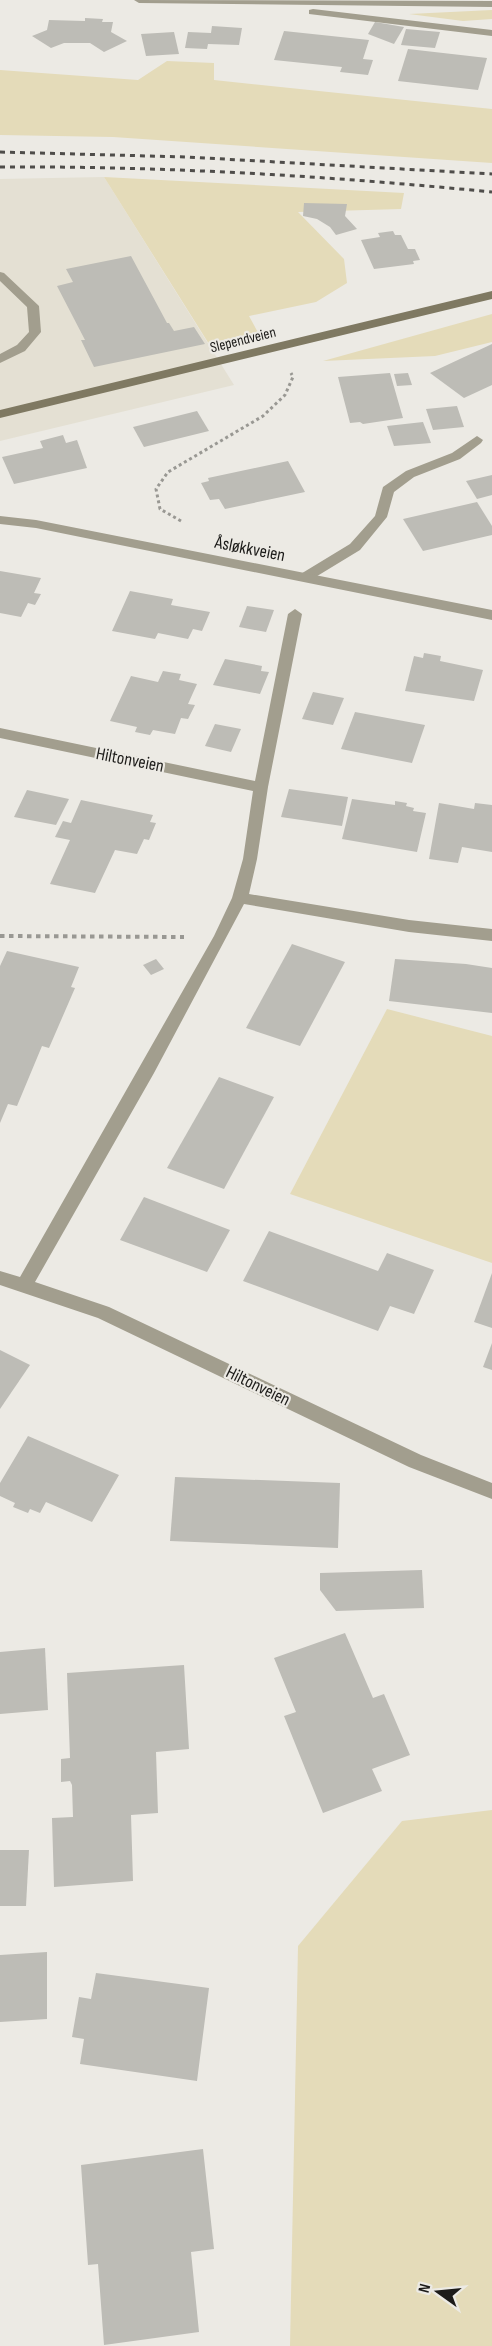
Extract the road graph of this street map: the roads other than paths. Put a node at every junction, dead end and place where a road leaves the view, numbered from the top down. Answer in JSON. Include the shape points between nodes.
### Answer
{"nodes":[{"id":1,"x":139,"y":0,"type":"edge"},
{"id":2,"x":154,"y":1,"type":"edge"},
{"id":3,"x":232,"y":3,"type":"junction"},
{"id":4,"x":492,"y":4,"type":"edge"},
{"id":5,"x":492,"y":33,"type":"edge"},
{"id":6,"x":0,"y":274,"type":"edge"},
{"id":7,"x":492,"y":295,"type":"edge"},
{"id":8,"x":0,"y":358,"type":"edge"},
{"id":9,"x":0,"y":414,"type":"edge"},
{"id":10,"x":477,"y":440,"type":"dead end"},
{"id":11,"x":0,"y":519,"type":"edge"},
{"id":12,"x":303,"y":578,"type":"junction"},
{"id":13,"x":295,"y":614,"type":"dead end"},
{"id":14,"x":492,"y":615,"type":"edge"},
{"id":15,"x":0,"y":733,"type":"edge"},
{"id":16,"x":261,"y":787,"type":"junction"},
{"id":17,"x":240,"y":898,"type":"junction"},
{"id":18,"x":492,"y":935,"type":"edge"},
{"id":19,"x":0,"y":1278,"type":"edge"},
{"id":20,"x":24,"y":1285,"type":"junction"},
{"id":21,"x":492,"y":1491,"type":"edge"}],
"edges":[{"from":1,"to":2,"type":"street"},
{"from":2,"to":3,"type":"street"},
{"from":3,"to":4,"type":"street"},
{"from":3,"to":5,"type":"street"},
{"from":6,"to":8,"type":"street","via":[[33,306],[35,332],[21,348]]},
{"from":7,"to":9,"type":"main road","name":"Slependveien"},
{"from":10,"to":12,"type":"street","via":[[456,456],[410,474],[388,490],[381,517],[355,547]]},
{"from":11,"to":12,"type":"street","name":"Åsløkkveien"},
{"from":12,"to":14,"type":"street","name":"Åsløkkveien"},
{"from":13,"to":16,"type":"street"},
{"from":15,"to":16,"type":"street","name":"Hiltonveien"},
{"from":16,"to":17,"type":"street"},
{"from":17,"to":18,"type":"street","via":[[409,926]]},
{"from":17,"to":20,"type":"street"},
{"from":19,"to":20,"type":"street","name":"Hiltonveien"},
{"from":20,"to":21,"type":"street","name":"Hiltonveien","via":[[103,1312],[415,1461]]}]}
